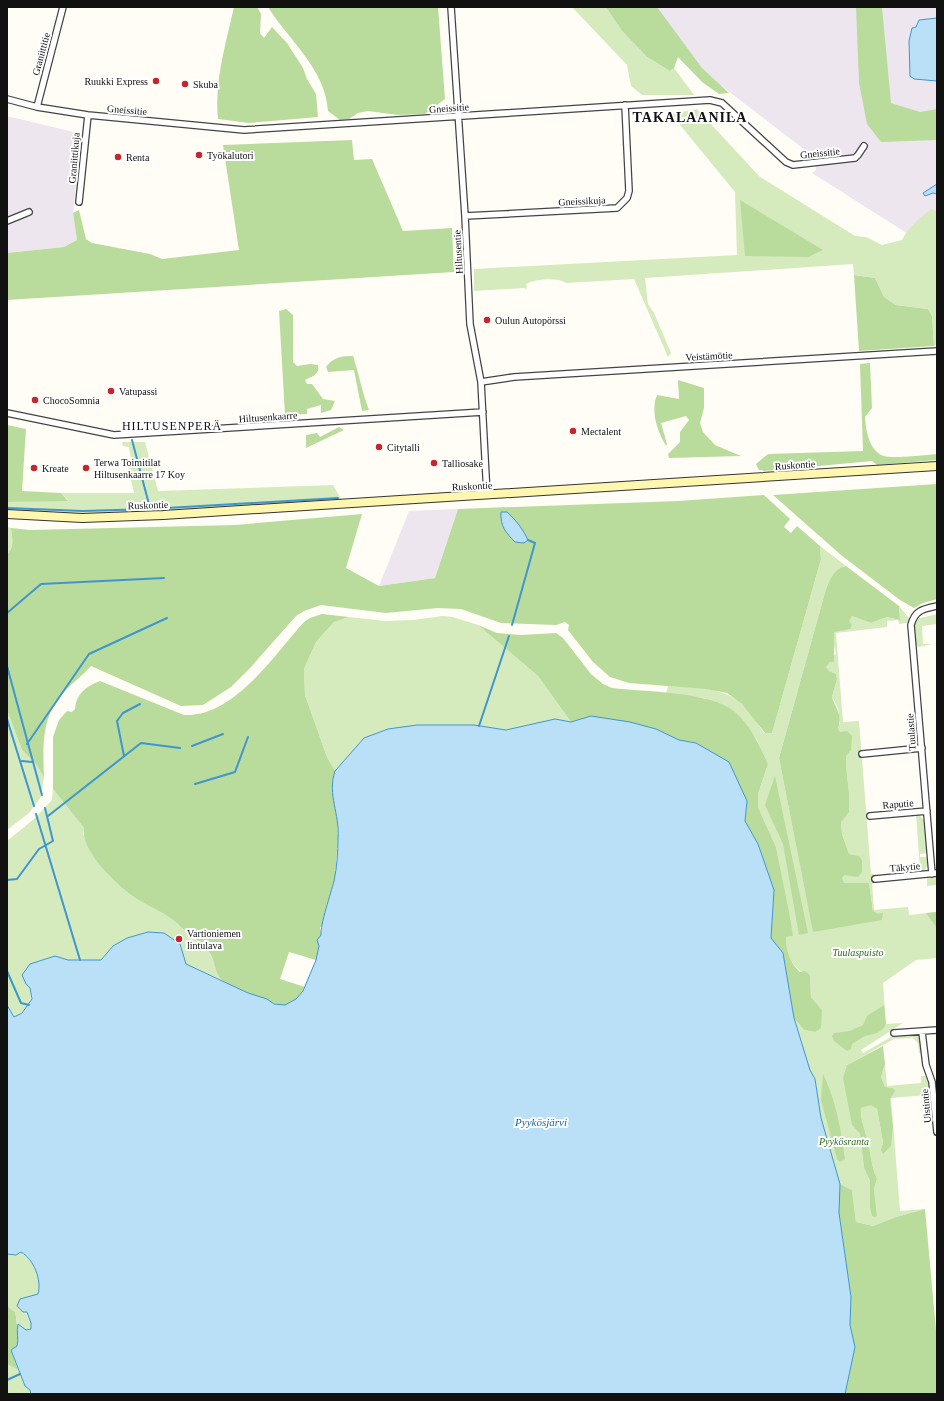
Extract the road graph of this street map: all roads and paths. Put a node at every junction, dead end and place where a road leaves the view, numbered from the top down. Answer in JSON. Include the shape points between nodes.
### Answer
{"nodes":[{"id":1,"x":63,"y":7,"type":"edge"},
{"id":2,"x":451,"y":7,"type":"edge"},
{"id":3,"x":7,"y":99,"type":"edge"},
{"id":4,"x":626,"y":105,"type":"junction"},
{"id":5,"x":37,"y":106,"type":"junction"},
{"id":6,"x":88,"y":115,"type":"junction"},
{"id":7,"x":458,"y":117,"type":"junction"},
{"id":8,"x":864,"y":146,"type":"dead end"},
{"id":9,"x":79,"y":202,"type":"dead end"},
{"id":10,"x":29,"y":212,"type":"dead end"},
{"id":11,"x":465,"y":216,"type":"junction"},
{"id":12,"x":7,"y":221,"type":"edge"},
{"id":13,"x":937,"y":350,"type":"edge"},
{"id":14,"x":481,"y":382,"type":"junction"},
{"id":15,"x":483,"y":412,"type":"junction"},
{"id":16,"x":7,"y":413,"type":"edge"},
{"id":17,"x":937,"y":466,"type":"edge"},
{"id":18,"x":487,"y":495,"type":"junction"},
{"id":19,"x":7,"y":514,"type":"edge"},
{"id":20,"x":937,"y":606,"type":"edge"},
{"id":21,"x":922,"y":748,"type":"junction"},
{"id":22,"x":862,"y":754,"type":"dead end"},
{"id":23,"x":927,"y":811,"type":"junction"},
{"id":24,"x":870,"y":816,"type":"dead end"},
{"id":25,"x":934,"y":874,"type":"edge"},
{"id":26,"x":875,"y":879,"type":"dead end"},
{"id":27,"x":937,"y":1030,"type":"edge"},
{"id":28,"x":922,"y":1032,"type":"junction"},
{"id":29,"x":894,"y":1033,"type":"dead end"},
{"id":30,"x":937,"y":1132,"type":"edge"}],
"edges":[{"from":1,"to":5,"type":"street","name":"Graniittitie"},
{"from":2,"to":7,"type":"street","name":"Hiltusentie"},
{"from":3,"to":5,"type":"street","name":"Gneissitie"},
{"from":4,"to":7,"type":"street","name":"Gneissitie"},
{"from":4,"to":8,"type":"street","name":"Gneissitie","via":[[710,100],[722,103],[786,162],[793,164],[855,158]]},
{"from":4,"to":11,"type":"street","name":"Gneissikuja","via":[[629,191],[627,198],[617,208]]},
{"from":5,"to":6,"type":"street","name":"Gneissitie"},
{"from":6,"to":7,"type":"street","name":"Gneissitie","via":[[244,130]]},
{"from":6,"to":9,"type":"street","name":"Graniittikuja"},
{"from":7,"to":11,"type":"street","name":"Hiltusentie"},
{"from":10,"to":12,"type":"street"},
{"from":11,"to":14,"type":"street","name":"Hiltusentie","via":[[470,324]]},
{"from":13,"to":14,"type":"street","name":"Veistämötie","via":[[514,377]]},
{"from":14,"to":15,"type":"street","name":"Hiltusentie"},
{"from":15,"to":16,"type":"street","name":"Hiltusenkaarre","via":[[114,435]]},
{"from":15,"to":18,"type":"street","name":"Hiltusentie"},
{"from":17,"to":18,"type":"main road","name":"Ruskontie"},
{"from":18,"to":19,"type":"main road","name":"Ruskontie","via":[[149,516],[82,518]]},
{"from":20,"to":21,"type":"street","name":"Tuulastie","via":[[916,613],[911,625]]},
{"from":21,"to":22,"type":"street"},
{"from":21,"to":23,"type":"street","name":"Tuulastie"},
{"from":23,"to":24,"type":"street","name":"Raputie"},
{"from":23,"to":25,"type":"street","name":"Tuulastie"},
{"from":25,"to":26,"type":"street","name":"Täkytie"},
{"from":27,"to":28,"type":"street"},
{"from":28,"to":29,"type":"street"},
{"from":28,"to":30,"type":"street","name":"Uistintie","via":[[926,1065],[932,1082]]}]}
